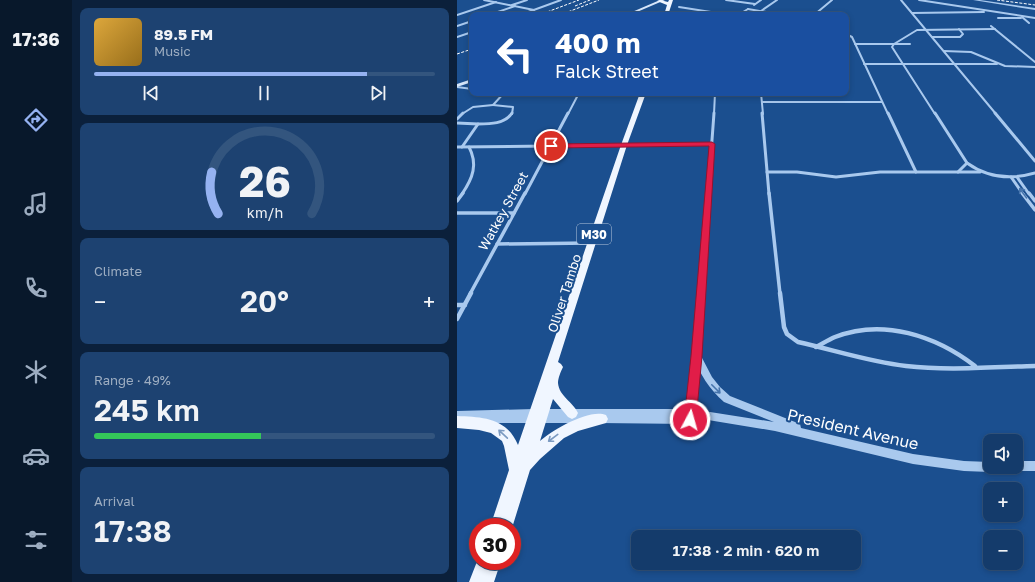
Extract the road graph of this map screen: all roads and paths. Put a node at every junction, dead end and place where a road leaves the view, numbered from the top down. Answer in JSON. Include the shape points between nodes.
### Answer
{"nodes":[{"id":1,"x":484,"y":0,"type":"edge"},
{"id":2,"x":527,"y":0,"type":"edge"},
{"id":3,"x":561,"y":0,"type":"edge"},
{"id":4,"x":659,"y":0,"type":"edge"},
{"id":5,"x":675,"y":0,"type":"edge"},
{"id":6,"x":726,"y":0,"type":"edge"},
{"id":7,"x":761,"y":0,"type":"edge"},
{"id":8,"x":777,"y":0,"type":"edge"},
{"id":9,"x":831,"y":0,"type":"edge"},
{"id":10,"x":901,"y":0,"type":"edge"},
{"id":11,"x":919,"y":0,"type":"edge"},
{"id":12,"x":974,"y":0,"type":"edge"},
{"id":13,"x":497,"y":1,"type":"edge"},
{"id":14,"x":650,"y":2,"type":"joint"},
{"id":15,"x":671,"y":2,"type":"edge"},
{"id":16,"x":755,"y":4,"type":"junction"},
{"id":17,"x":512,"y":5,"type":"junction"},
{"id":18,"x":515,"y":6,"type":"junction"},
{"id":19,"x":679,"y":7,"type":"dead end"},
{"id":20,"x":641,"y":8,"type":"junction"},
{"id":21,"x":973,"y":8,"type":"junction"},
{"id":22,"x":747,"y":9,"type":"junction"},
{"id":23,"x":1035,"y":9,"type":"edge"},
{"id":24,"x":534,"y":10,"type":"junction"},
{"id":25,"x":761,"y":11,"type":"junction"},
{"id":26,"x":498,"y":12,"type":"edge"},
{"id":27,"x":528,"y":12,"type":"edge"},
{"id":28,"x":632,"y":12,"type":"edge"},
{"id":29,"x":667,"y":12,"type":"edge"},
{"id":30,"x":672,"y":12,"type":"edge"},
{"id":31,"x":708,"y":12,"type":"edge"},
{"id":32,"x":743,"y":12,"type":"edge"},
{"id":33,"x":767,"y":12,"type":"edge"},
{"id":34,"x":817,"y":12,"type":"edge"},
{"id":35,"x":977,"y":12,"type":"junction"},
{"id":36,"x":996,"y":12,"type":"junction"},
{"id":37,"x":912,"y":13,"type":"junction"},
{"id":38,"x":457,"y":15,"type":"edge"},
{"id":39,"x":1022,"y":17,"type":"junction"},
{"id":40,"x":999,"y":18,"type":"dead end"},
{"id":41,"x":1035,"y":18,"type":"edge"},
{"id":42,"x":469,"y":22,"type":"edge"},
{"id":43,"x":1029,"y":23,"type":"dead end"},
{"id":44,"x":457,"y":26,"type":"edge"},
{"id":45,"x":991,"y":26,"type":"dead end"},
{"id":46,"x":926,"y":29,"type":"junction"},
{"id":47,"x":959,"y":29,"type":"junction"},
{"id":48,"x":995,"y":29,"type":"junction"},
{"id":49,"x":457,"y":33,"type":"edge"},
{"id":50,"x":469,"y":33,"type":"edge"},
{"id":51,"x":464,"y":35,"type":"junction"},
{"id":52,"x":849,"y":36,"type":"edge"},
{"id":53,"x":457,"y":37,"type":"edge"},
{"id":54,"x":932,"y":37,"type":"junction"},
{"id":55,"x":855,"y":44,"type":"junction"},
{"id":56,"x":894,"y":44,"type":"junction"},
{"id":57,"x":910,"y":44,"type":"dead end"},
{"id":58,"x":931,"y":44,"type":"dead end"},
{"id":59,"x":938,"y":44,"type":"junction"},
{"id":60,"x":944,"y":51,"type":"junction"},
{"id":61,"x":1035,"y":62,"type":"edge"},
{"id":62,"x":864,"y":64,"type":"junction"},
{"id":63,"x":904,"y":64,"type":"junction"},
{"id":64,"x":955,"y":64,"type":"junction"},
{"id":65,"x":997,"y":64,"type":"junction"},
{"id":66,"x":1035,"y":67,"type":"edge"},
{"id":67,"x":469,"y":82,"type":"edge"},
{"id":68,"x":469,"y":85,"type":"edge"},
{"id":69,"x":458,"y":88,"type":"edge"},
{"id":70,"x":469,"y":90,"type":"edge"},
{"id":71,"x":501,"y":96,"type":"edge"},
{"id":72,"x":577,"y":96,"type":"edge"},
{"id":73,"x":642,"y":96,"type":"edge"},
{"id":74,"x":715,"y":96,"type":"edge"},
{"id":75,"x":761,"y":96,"type":"edge"},
{"id":76,"x":762,"y":102,"type":"junction"},
{"id":77,"x":882,"y":102,"type":"junction"},
{"id":78,"x":493,"y":105,"type":"junction"},
{"id":79,"x":457,"y":119,"type":"edge"},
{"id":80,"x":457,"y":123,"type":"edge"},
{"id":81,"x":478,"y":124,"type":"junction"},
{"id":82,"x":712,"y":144,"type":"junction"},
{"id":83,"x":626,"y":145,"type":"junction"},
{"id":84,"x":551,"y":146,"type":"junction"},
{"id":85,"x":457,"y":147,"type":"edge"},
{"id":86,"x":462,"y":147,"type":"junction"},
{"id":87,"x":469,"y":147,"type":"junction"},
{"id":88,"x":1035,"y":161,"type":"edge"},
{"id":89,"x":967,"y":163,"type":"junction"},
{"id":90,"x":767,"y":172,"type":"junction"},
{"id":91,"x":916,"y":172,"type":"junction"},
{"id":92,"x":958,"y":172,"type":"junction"},
{"id":93,"x":981,"y":172,"type":"junction"},
{"id":94,"x":1035,"y":173,"type":"edge"},
{"id":95,"x":1011,"y":177,"type":"junction"},
{"id":96,"x":1017,"y":177,"type":"junction"},
{"id":97,"x":457,"y":201,"type":"edge"},
{"id":98,"x":1035,"y":201,"type":"edge"},
{"id":99,"x":1035,"y":210,"type":"edge"},
{"id":100,"x":457,"y":213,"type":"edge"},
{"id":101,"x":514,"y":213,"type":"junction"},
{"id":102,"x":591,"y":243,"type":"junction"},
{"id":103,"x":497,"y":244,"type":"junction"},
{"id":104,"x":457,"y":305,"type":"edge"},
{"id":105,"x":465,"y":305,"type":"junction"},
{"id":106,"x":457,"y":319,"type":"edge"},
{"id":107,"x":816,"y":347,"type":"junction"},
{"id":108,"x":697,"y":356,"type":"junction"},
{"id":109,"x":1035,"y":366,"type":"edge"},
{"id":110,"x":975,"y":367,"type":"junction"},
{"id":111,"x":552,"y":383,"type":"junction"},
{"id":112,"x":572,"y":413,"type":"junction"},
{"id":113,"x":457,"y":415,"type":"edge"},
{"id":114,"x":537,"y":416,"type":"junction"},
{"id":115,"x":691,"y":417,"type":"junction"},
{"id":116,"x":602,"y":419,"type":"junction"},
{"id":117,"x":457,"y":421,"type":"edge"},
{"id":118,"x":821,"y":436,"type":"junction"},
{"id":119,"x":1023,"y":466,"type":"edge"},
{"id":120,"x":1035,"y":466,"type":"edge"},
{"id":121,"x":983,"y":467,"type":"edge"},
{"id":122,"x":519,"y":470,"type":"junction"},
{"id":123,"x":500,"y":518,"type":"edge"},
{"id":124,"x":507,"y":518,"type":"edge"},
{"id":125,"x":482,"y":570,"type":"edge"},
{"id":126,"x":490,"y":570,"type":"edge"},
{"id":127,"x":477,"y":582,"type":"edge"},
{"id":128,"x":486,"y":582,"type":"edge"}],
"edges":[{"from":1,"to":13,"type":"street"},
{"from":2,"to":17,"type":"street"},
{"from":3,"to":24,"type":"street"},
{"from":4,"to":14,"type":"main road"},
{"from":4,"to":15,"type":"main road"},
{"from":4,"to":20,"type":"main road"},
{"from":5,"to":30,"type":"main road"},
{"from":6,"to":16,"type":"street"},
{"from":7,"to":16,"type":"street"},
{"from":8,"to":25,"type":"street"},
{"from":9,"to":34,"type":"street"},
{"from":10,"to":37,"type":"street"},
{"from":11,"to":21,"type":"street"},
{"from":12,"to":23,"type":"street"},
{"from":13,"to":17,"type":"street"},
{"from":13,"to":38,"type":"street"},
{"from":14,"to":20,"type":"main road"},
{"from":15,"to":29,"type":"main road"},
{"from":16,"to":22,"type":"street"},
{"from":17,"to":18,"type":"street"},
{"from":18,"to":24,"type":"street"},
{"from":18,"to":26,"type":"street"},
{"from":19,"to":31,"type":"street"},
{"from":20,"to":28,"type":"main road"},
{"from":21,"to":35,"type":"street"},
{"from":21,"to":36,"type":"street"},
{"from":22,"to":25,"type":"street"},
{"from":22,"to":32,"type":"street"},
{"from":24,"to":27,"type":"street"},
{"from":25,"to":33,"type":"street"},
{"from":35,"to":36,"type":"street"},
{"from":35,"to":37,"type":"street"},
{"from":36,"to":39,"type":"street"},
{"from":37,"to":46,"type":"street"},
{"from":39,"to":40,"type":"street"},
{"from":39,"to":41,"type":"street"},
{"from":39,"to":43,"type":"street"},
{"from":42,"to":44,"type":"street"},
{"from":45,"to":48,"type":"street"},
{"from":46,"to":47,"type":"street"},
{"from":46,"to":54,"type":"street"},
{"from":46,"to":56,"type":"street","via":[[913,31]]},
{"from":47,"to":48,"type":"street"},
{"from":47,"to":54,"type":"street","via":[[963,34],[959,37]]},
{"from":48,"to":61,"type":"street"},
{"from":49,"to":51,"type":"street"},
{"from":50,"to":51,"type":"street"},
{"from":51,"to":53,"type":"street"},
{"from":52,"to":55,"type":"street"},
{"from":54,"to":59,"type":"street"},
{"from":55,"to":56,"type":"street"},
{"from":55,"to":62,"type":"street"},
{"from":56,"to":57,"type":"street"},
{"from":56,"to":63,"type":"street","via":[[893,47]]},
{"from":58,"to":59,"type":"street"},
{"from":59,"to":60,"type":"street"},
{"from":60,"to":64,"type":"street"},
{"from":60,"to":65,"type":"street","via":[[971,52]]},
{"from":62,"to":63,"type":"street"},
{"from":62,"to":77,"type":"street"},
{"from":63,"to":64,"type":"street"},
{"from":63,"to":89,"type":"street"},
{"from":64,"to":65,"type":"street"},
{"from":64,"to":88,"type":"street"},
{"from":65,"to":66,"type":"street","via":[[1009,67]]},
{"from":67,"to":69,"type":"main road"},
{"from":68,"to":69,"type":"main road"},
{"from":69,"to":70,"type":"street"},
{"from":71,"to":78,"type":"street"},
{"from":72,"to":84,"type":"street","name":"Watkey Street"},
{"from":73,"to":83,"type":"main road","name":"Oliver Tambo","number":"M30","via":[[641,109]]},
{"from":74,"to":82,"type":"street"},
{"from":75,"to":76,"type":"street"},
{"from":76,"to":77,"type":"street"},
{"from":76,"to":90,"type":"street"},
{"from":77,"to":91,"type":"street"},
{"from":78,"to":79,"type":"street","via":[[469,107]]},
{"from":78,"to":81,"type":"street","via":[[511,106],[514,109],[504,121]]},
{"from":80,"to":81,"type":"street"},
{"from":81,"to":86,"type":"street"},
{"from":82,"to":83,"type":"street"},
{"from":82,"to":108,"type":"street"},
{"from":83,"to":84,"type":"street"},
{"from":83,"to":102,"type":"main road","name":"Oliver Tambo","number":"M30"},
{"from":83,"to":111,"type":"main road","name":"Oliver Tambo","number":"M30"},
{"from":84,"to":87,"type":"street"},
{"from":84,"to":101,"type":"street","name":"Watkey Street"},
{"from":85,"to":86,"type":"street"},
{"from":86,"to":87,"type":"street"},
{"from":87,"to":97,"type":"street","via":[[474,157],[475,172]]},
{"from":89,"to":92,"type":"street"},
{"from":89,"to":93,"type":"street"},
{"from":90,"to":91,"type":"street","via":[[797,172],[836,177],[880,172]]},
{"from":90,"to":107,"type":"street","via":[[784,327],[792,339]]},
{"from":91,"to":92,"type":"street"},
{"from":92,"to":93,"type":"street"},
{"from":93,"to":95,"type":"street"},
{"from":94,"to":96,"type":"street"},
{"from":95,"to":96,"type":"street"},
{"from":99,"to":95,"type":"street","one_way":true},
{"from":96,"to":98,"type":"street"},
{"from":100,"to":101,"type":"street"},
{"from":101,"to":103,"type":"street","name":"Watkey Street"},
{"from":102,"to":103,"type":"street"},
{"from":102,"to":114,"type":"main road","name":"Oliver Tambo","number":"M30"},
{"from":103,"to":105,"type":"street","name":"Watkey Street"},
{"from":104,"to":105,"type":"street"},
{"from":105,"to":106,"type":"street","name":"Watkey Street"},
{"from":107,"to":110,"type":"street","via":[[893,364],[928,368]]},
{"from":107,"to":110,"type":"street","via":[[827,340],[853,332],[893,330],[940,343],[963,356]]},
{"from":108,"to":115,"type":"street"},
{"from":108,"to":118,"type":"street","one_way":true,"via":[[709,382],[727,399]]},
{"from":109,"to":110,"type":"street"},
{"from":111,"to":112,"type":"main road","via":[[558,398]]},
{"from":111,"to":114,"type":"main road","name":"Oliver Tambo","number":"M30"},
{"from":112,"to":114,"type":"street","name":"President Avenue"},
{"from":112,"to":115,"type":"street","name":"President Avenue"},
{"from":113,"to":114,"type":"street"},
{"from":114,"to":116,"type":"street","name":"President Avenue"},
{"from":114,"to":117,"type":"street"},
{"from":114,"to":122,"type":"main road","name":"Oliver Tambo","number":"M30"},
{"from":115,"to":116,"type":"street","name":"President Avenue"},
{"from":115,"to":118,"type":"street","name":"President Avenue","via":[[759,422]]},
{"from":116,"to":122,"type":"main road","one_way":true,"via":[[562,431],[551,438]]},
{"from":122,"to":117,"type":"main road","one_way":true,"via":[[505,434],[497,428],[483,424]]},
{"from":118,"to":121,"type":"street","name":"President Avenue","via":[[913,459]]},
{"from":119,"to":120,"type":"street"},
{"from":122,"to":123,"type":"main road","name":"Oliver Tambo","number":"M30"},
{"from":122,"to":124,"type":"main road","name":"Oliver Tambo","number":"M30"},
{"from":125,"to":127,"type":"main road"},
{"from":126,"to":128,"type":"main road"}]}
